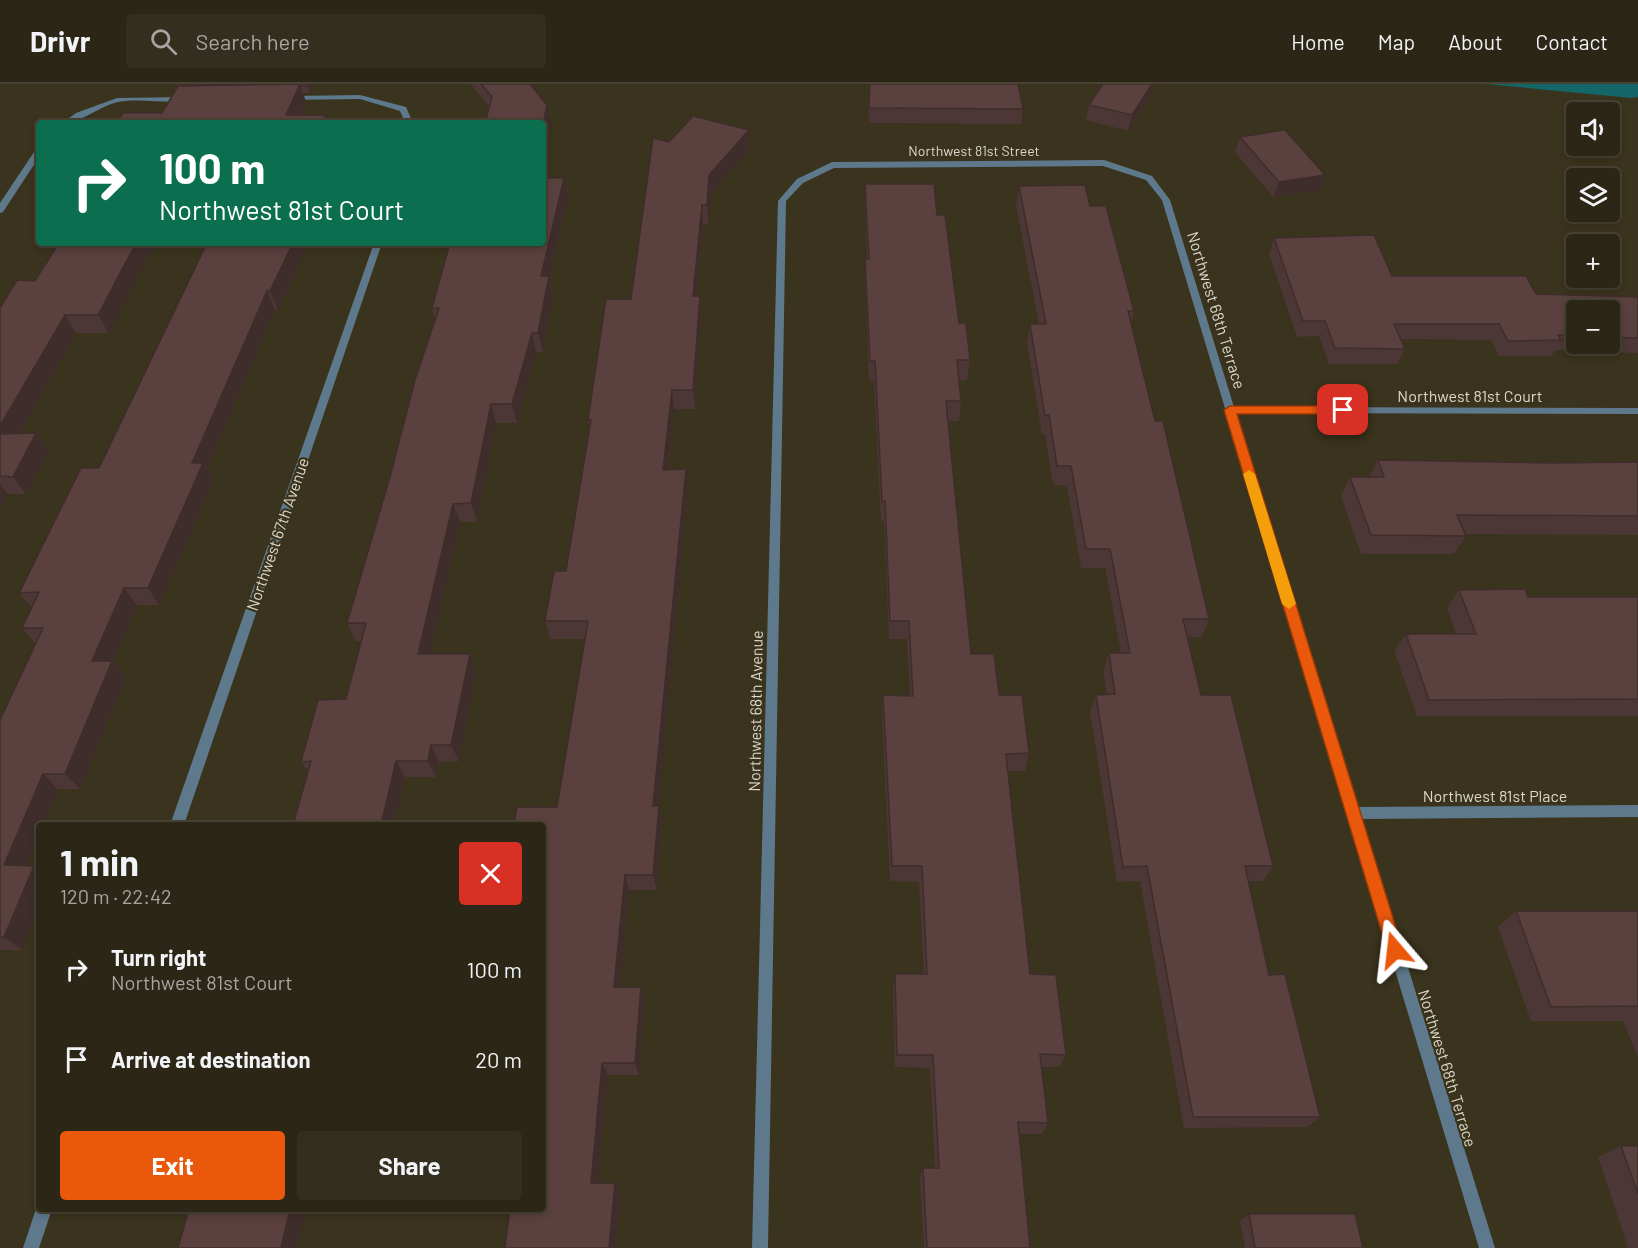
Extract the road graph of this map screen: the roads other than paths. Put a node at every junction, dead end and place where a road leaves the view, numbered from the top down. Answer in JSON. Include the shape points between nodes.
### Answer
{"nodes":[{"id":1,"x":279,"y":98,"type":"edge"},
{"id":2,"x":198,"y":99,"type":"edge"},
{"id":3,"x":71,"y":120,"type":"edge"},
{"id":4,"x":408,"y":120,"type":"edge"},
{"id":5,"x":36,"y":156,"type":"edge"},
{"id":6,"x":1149,"y":178,"type":"joint"},
{"id":7,"x":800,"y":181,"type":"joint"},
{"id":8,"x":0,"y":210,"type":"edge"},
{"id":9,"x":377,"y":246,"type":"edge"},
{"id":10,"x":1230,"y":410,"type":"junction"},
{"id":11,"x":1638,"y":411,"type":"edge"},
{"id":12,"x":1638,"y":811,"type":"edge"},
{"id":13,"x":1353,"y":813,"type":"junction"},
{"id":14,"x":178,"y":822,"type":"edge"},
{"id":15,"x":43,"y":1212,"type":"edge"},
{"id":16,"x":31,"y":1248,"type":"edge"},
{"id":17,"x":760,"y":1248,"type":"edge"},
{"id":18,"x":1486,"y":1248,"type":"edge"}],
"edges":[{"from":1,"to":4,"type":"street","via":[[360,97],[403,110]]},
{"from":2,"to":3,"type":"street","via":[[117,100]]},
{"from":5,"to":8,"type":"street"},
{"from":6,"to":7,"type":"street","name":"Northwest 81st Street","via":[[1104,163],[832,165]]},
{"from":6,"to":10,"type":"street","name":"Northwest 68th Terrace","via":[[1166,200]]},
{"from":7,"to":17,"type":"street","name":"Northwest 68th Avenue","via":[[782,201]]},
{"from":9,"to":14,"type":"street","name":"Northwest 67th Avenue"},
{"from":10,"to":11,"type":"street","name":"Northwest 81st Court"},
{"from":10,"to":13,"type":"street","name":"Northwest 68th Terrace"},
{"from":12,"to":13,"type":"street","name":"Northwest 81st Place"},
{"from":13,"to":18,"type":"street","name":"Northwest 68th Terrace"},
{"from":15,"to":16,"type":"street"}]}
